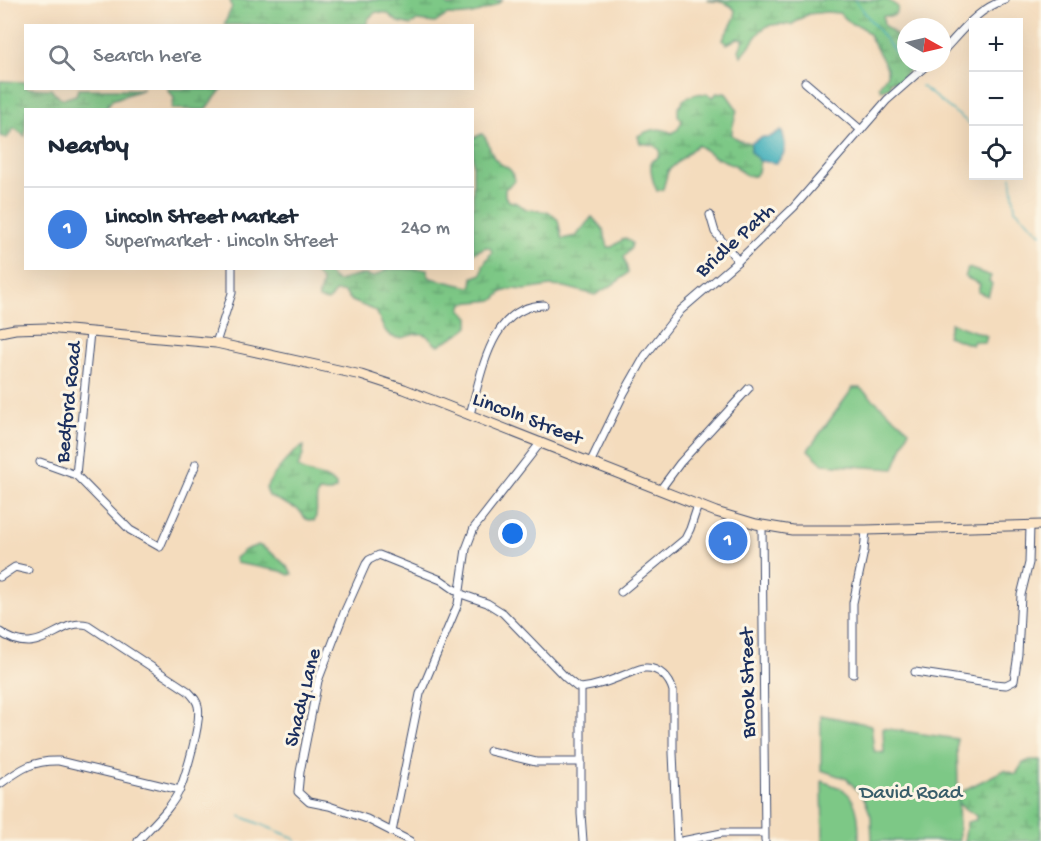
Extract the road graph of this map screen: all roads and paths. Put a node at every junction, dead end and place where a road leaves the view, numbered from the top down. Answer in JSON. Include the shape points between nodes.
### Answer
{"nodes":[{"id":1,"x":1005,"y":0,"type":"edge"},
{"id":2,"x":951,"y":42,"type":"edge"},
{"id":3,"x":920,"y":72,"type":"edge"},
{"id":4,"x":805,"y":82,"type":"dead end"},
{"id":5,"x":861,"y":130,"type":"junction"},
{"id":6,"x":710,"y":215,"type":"dead end"},
{"id":7,"x":738,"y":261,"type":"junction"},
{"id":8,"x":232,"y":270,"type":"edge"},
{"id":9,"x":544,"y":305,"type":"dead end"},
{"id":10,"x":0,"y":332,"type":"edge"},
{"id":11,"x":90,"y":332,"type":"junction"},
{"id":12,"x":216,"y":343,"type":"junction"},
{"id":13,"x":749,"y":388,"type":"dead end"},
{"id":14,"x":470,"y":414,"type":"junction"},
{"id":15,"x":541,"y":442,"type":"junction"},
{"id":16,"x":591,"y":461,"type":"junction"},
{"id":17,"x":40,"y":462,"type":"dead end"},
{"id":18,"x":196,"y":464,"type":"dead end"},
{"id":19,"x":76,"y":475,"type":"junction"},
{"id":20,"x":660,"y":490,"type":"junction"},
{"id":21,"x":698,"y":505,"type":"junction"},
{"id":22,"x":762,"y":525,"type":"junction"},
{"id":23,"x":1030,"y":525,"type":"junction"},
{"id":24,"x":1041,"y":525,"type":"edge"},
{"id":25,"x":866,"y":530,"type":"junction"},
{"id":26,"x":28,"y":570,"type":"dead end"},
{"id":27,"x":0,"y":577,"type":"edge"},
{"id":28,"x":621,"y":592,"type":"dead end"},
{"id":29,"x":460,"y":594,"type":"junction"},
{"id":30,"x":0,"y":632,"type":"edge"},
{"id":31,"x":915,"y":672,"type":"dead end"},
{"id":32,"x":853,"y":674,"type":"dead end"},
{"id":33,"x":581,"y":688,"type":"junction"},
{"id":34,"x":490,"y":751,"type":"dead end"},
{"id":35,"x":581,"y":762,"type":"junction"},
{"id":36,"x":0,"y":784,"type":"edge"},
{"id":37,"x":180,"y":790,"type":"junction"},
{"id":38,"x":392,"y":832,"type":"junction"},
{"id":39,"x":764,"y":833,"type":"junction"},
{"id":40,"x":138,"y":841,"type":"edge"},
{"id":41,"x":410,"y":841,"type":"edge"},
{"id":42,"x":583,"y":841,"type":"edge"},
{"id":43,"x":677,"y":841,"type":"edge"},
{"id":44,"x":682,"y":841,"type":"edge"},
{"id":45,"x":765,"y":841,"type":"edge"}],
"edges":[{"from":1,"to":2,"type":"street","via":[[976,14]]},
{"from":3,"to":5,"type":"street","name":"Bridle Path","via":[[887,100]]},
{"from":4,"to":5,"type":"street"},
{"from":5,"to":7,"type":"street","name":"Bridle Path","via":[[794,207]]},
{"from":6,"to":7,"type":"street","via":[[715,232]]},
{"from":7,"to":16,"type":"street","name":"Bridle Path","via":[[681,310],[645,356]]},
{"from":8,"to":12,"type":"street","via":[[232,293]]},
{"from":9,"to":14,"type":"street","via":[[531,305],[516,314],[493,339]]},
{"from":10,"to":11,"type":"main road","name":"Lincoln Street","via":[[29,328]]},
{"from":11,"to":12,"type":"main road","name":"Lincoln Street"},
{"from":11,"to":19,"type":"street","name":"Bedford Road"},
{"from":12,"to":14,"type":"main road","name":"Lincoln Street","via":[[361,375]]},
{"from":13,"to":20,"type":"street"},
{"from":14,"to":15,"type":"main road","name":"Lincoln Street"},
{"from":15,"to":16,"type":"main road","name":"Lincoln Street"},
{"from":15,"to":29,"type":"street","via":[[474,528],[466,549]]},
{"from":16,"to":20,"type":"main road","name":"Lincoln Street"},
{"from":17,"to":19,"type":"street"},
{"from":18,"to":19,"type":"street","via":[[160,547],[130,530]]},
{"from":20,"to":21,"type":"main road","name":"Lincoln Street"},
{"from":21,"to":22,"type":"main road","name":"Lincoln Street"},
{"from":21,"to":28,"type":"street","via":[[685,538]]},
{"from":22,"to":25,"type":"main road","name":"Lincoln Street","via":[[792,530]]},
{"from":22,"to":39,"type":"street","name":"Brook Street"},
{"from":23,"to":24,"type":"main road","name":"Lincoln Street"},
{"from":23,"to":25,"type":"main road","name":"Lincoln Street"},
{"from":23,"to":31,"type":"street","via":[[1014,681],[994,684]]},
{"from":25,"to":32,"type":"street","via":[[853,603]]},
{"from":26,"to":27,"type":"street","via":[[15,567]]},
{"from":29,"to":33,"type":"street","via":[[503,613]]},
{"from":29,"to":38,"type":"street","via":[[420,694]]},
{"from":29,"to":38,"type":"street","name":"Shady Lane","via":[[441,580],[411,567],[379,555],[374,557],[366,564],[318,681],[298,792],[309,802],[367,819]]},
{"from":30,"to":37,"type":"street","via":[[17,642],[32,642],[82,623],[188,691],[198,705],[198,720]]},
{"from":33,"to":35,"type":"street"},
{"from":33,"to":43,"type":"street","via":[[645,668],[655,669],[671,683]]},
{"from":34,"to":35,"type":"street","via":[[536,762]]},
{"from":35,"to":42,"type":"street"},
{"from":36,"to":37,"type":"street","via":[[22,768],[44,760]]},
{"from":37,"to":40,"type":"street"},
{"from":38,"to":41,"type":"street","name":"Shady Lane"},
{"from":39,"to":44,"type":"street","via":[[722,833]]},
{"from":39,"to":45,"type":"street","name":"Brook Street"}]}
